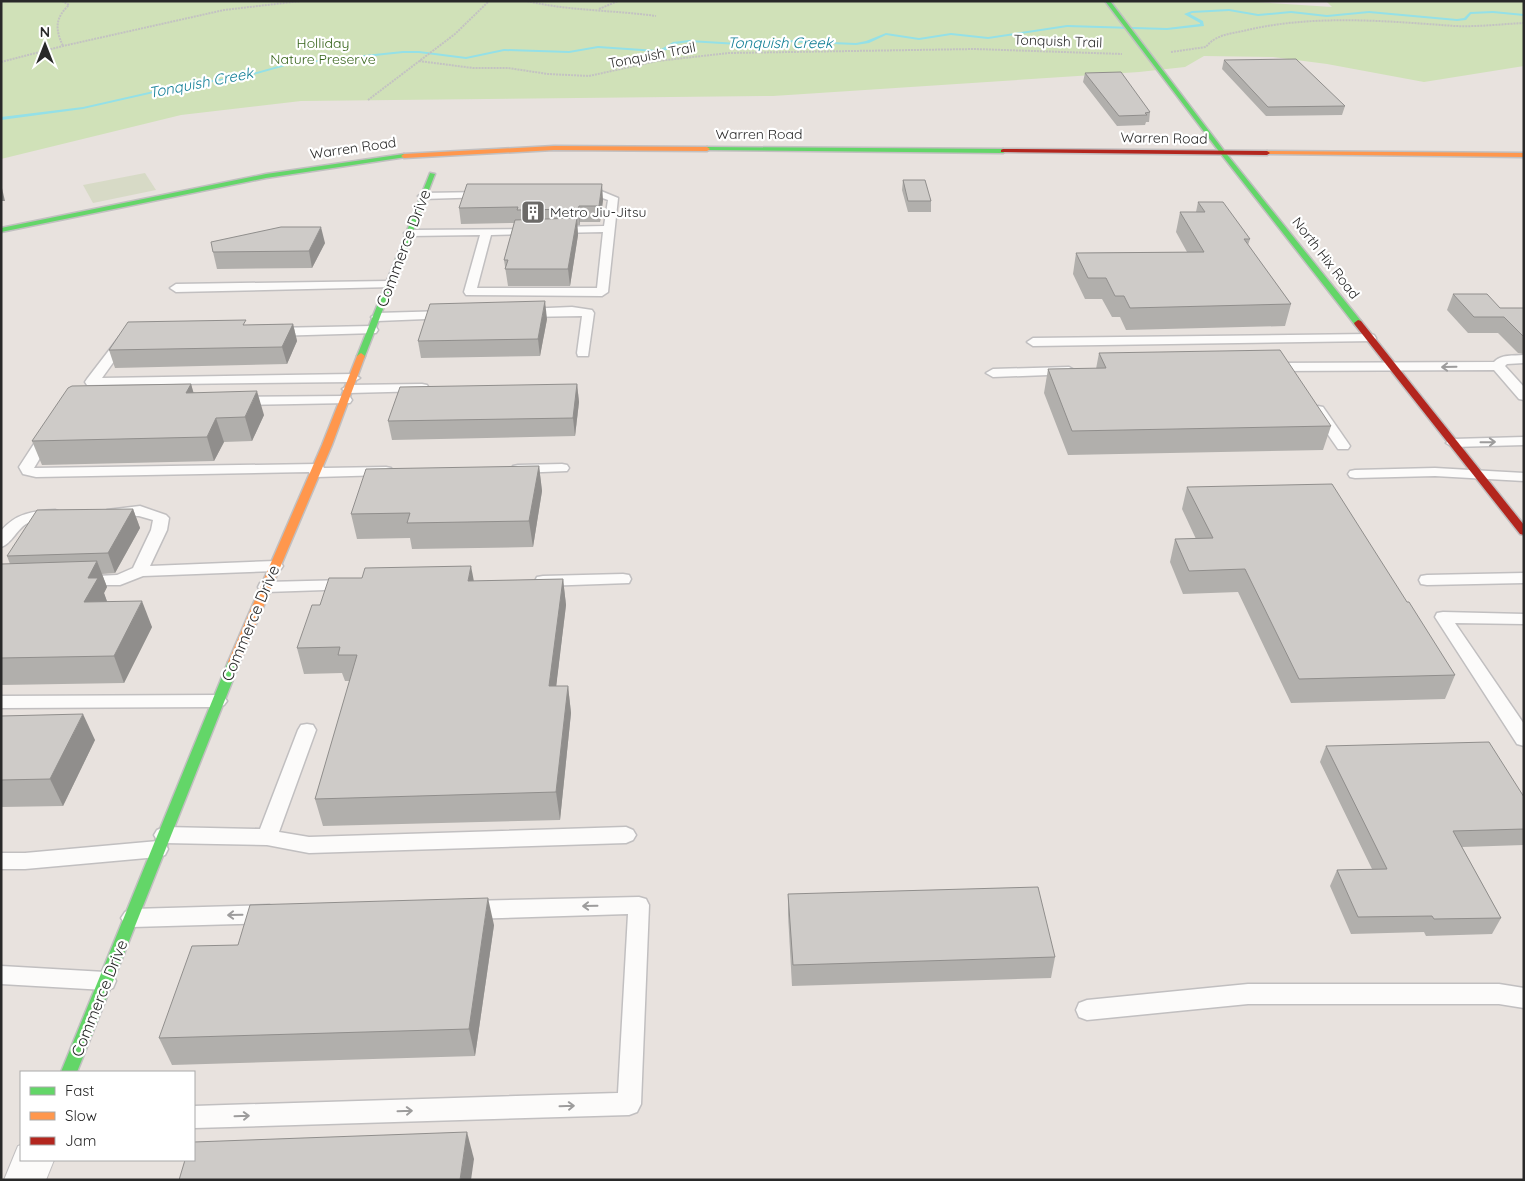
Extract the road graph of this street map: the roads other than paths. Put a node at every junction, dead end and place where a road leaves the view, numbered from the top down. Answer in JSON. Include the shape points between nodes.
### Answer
{"nodes":[{"id":1,"x":1107,"y":1,"type":"edge"},
{"id":2,"x":1223,"y":153,"type":"junction"},
{"id":3,"x":1524,"y":155,"type":"edge"},
{"id":4,"x":432,"y":174,"type":"dead end"},
{"id":5,"x":571,"y":194,"type":"edge"},
{"id":6,"x":492,"y":195,"type":"edge"},
{"id":7,"x":424,"y":196,"type":"junction"},
{"id":8,"x":610,"y":229,"type":"junction"},
{"id":9,"x":1,"y":230,"type":"edge"},
{"id":10,"x":487,"y":231,"type":"junction"},
{"id":11,"x":409,"y":233,"type":"junction"},
{"id":12,"x":389,"y":285,"type":"junction"},
{"id":13,"x":176,"y":288,"type":"dead end"},
{"id":14,"x":513,"y":313,"type":"edge"},
{"id":15,"x":455,"y":315,"type":"edge"},
{"id":16,"x":377,"y":317,"type":"junction"},
{"id":17,"x":372,"y":330,"type":"junction"},
{"id":18,"x":261,"y":332,"type":"edge"},
{"id":19,"x":137,"y":334,"type":"edge"},
{"id":20,"x":1370,"y":338,"type":"junction"},
{"id":21,"x":1033,"y":342,"type":"dead end"},
{"id":22,"x":583,"y":353,"type":"dead end"},
{"id":23,"x":1524,"y":359,"type":"edge"},
{"id":24,"x":1498,"y":366,"type":"junction"},
{"id":25,"x":1254,"y":367,"type":"edge"},
{"id":26,"x":1287,"y":367,"type":"junction"},
{"id":27,"x":1393,"y":368,"type":"junction"},
{"id":28,"x":1081,"y":371,"type":"edge"},
{"id":29,"x":993,"y":373,"type":"dead end"},
{"id":30,"x":1298,"y":383,"type":"edge"},
{"id":31,"x":436,"y":388,"type":"edge"},
{"id":32,"x":349,"y":389,"type":"junction"},
{"id":33,"x":1524,"y":396,"type":"edge"},
{"id":34,"x":1310,"y":399,"type":"edge"},
{"id":35,"x":230,"y":402,"type":"edge"},
{"id":36,"x":57,"y":420,"type":"edge"},
{"id":37,"x":1524,"y":442,"type":"edge"},
{"id":38,"x":1453,"y":443,"type":"junction"},
{"id":39,"x":1343,"y":446,"type":"dead end"},
{"id":40,"x":562,"y":468,"type":"dead end"},
{"id":41,"x":503,"y":469,"type":"edge"},
{"id":42,"x":316,"y":470,"type":"junction"},
{"id":43,"x":404,"y":471,"type":"edge"},
{"id":44,"x":1355,"y":474,"type":"dead end"},
{"id":45,"x":1478,"y":474,"type":"junction"},
{"id":46,"x":1524,"y":477,"type":"edge"},
{"id":47,"x":100,"y":513,"type":"edge"},
{"id":48,"x":71,"y":514,"type":"edge"},
{"id":49,"x":1524,"y":532,"type":"edge"},
{"id":50,"x":1,"y":542,"type":"edge"},
{"id":51,"x":275,"y":566,"type":"junction"},
{"id":52,"x":140,"y":571,"type":"junction"},
{"id":53,"x":1524,"y":578,"type":"edge"},
{"id":54,"x":623,"y":579,"type":"dead end"},
{"id":55,"x":1427,"y":580,"type":"dead end"},
{"id":56,"x":70,"y":581,"type":"edge"},
{"id":57,"x":528,"y":581,"type":"edge"},
{"id":58,"x":365,"y":585,"type":"edge"},
{"id":59,"x":266,"y":587,"type":"junction"},
{"id":60,"x":1524,"y":619,"type":"edge"},
{"id":61,"x":218,"y":701,"type":"junction"},
{"id":62,"x":1,"y":702,"type":"edge"},
{"id":63,"x":307,"y":730,"type":"dead end"},
{"id":64,"x":1524,"y":739,"type":"edge"},
{"id":65,"x":626,"y":835,"type":"dead end"},
{"id":66,"x":267,"y":837,"type":"junction"},
{"id":67,"x":161,"y":842,"type":"junction"},
{"id":68,"x":1,"y":861,"type":"edge"},
{"id":69,"x":450,"y":910,"type":"edge"},
{"id":70,"x":291,"y":914,"type":"edge"},
{"id":71,"x":132,"y":918,"type":"junction"},
{"id":72,"x":1,"y":975,"type":"edge"},
{"id":73,"x":105,"y":981,"type":"junction"},
{"id":74,"x":1524,"y":998,"type":"edge"},
{"id":75,"x":1087,"y":1010,"type":"dead end"},
{"id":76,"x":68,"y":1071,"type":"edge"},
{"id":77,"x":195,"y":1117,"type":"edge"},
{"id":78,"x":34,"y":1161,"type":"edge"},
{"id":79,"x":25,"y":1180,"type":"edge"}],
"edges":[{"from":1,"to":2,"type":"street","name":"North Hix Road"},
{"from":2,"to":3,"type":"street","name":"Warren Road"},
{"from":2,"to":9,"type":"street","name":"Warren Road","via":[[467,150],[295,172]]},
{"from":2,"to":20,"type":"street","name":"North Hix Road"},
{"from":4,"to":7,"type":"street","name":"Commerce Drive"},
{"from":5,"to":8,"type":"lane","via":[[601,194],[613,198]]},
{"from":6,"to":7,"type":"lane"},
{"from":7,"to":11,"type":"street","name":"Commerce Drive"},
{"from":8,"to":10,"type":"lane"},
{"from":8,"to":10,"type":"lane","via":[[602,292],[470,292]]},
{"from":10,"to":11,"type":"lane"},
{"from":11,"to":12,"type":"street","name":"Commerce Drive"},
{"from":12,"to":13,"type":"lane"},
{"from":12,"to":16,"type":"street","name":"Commerce Drive"},
{"from":14,"to":22,"type":"lane","via":[[588,313]]},
{"from":15,"to":16,"type":"lane"},
{"from":16,"to":17,"type":"street","name":"Commerce Drive"},
{"from":17,"to":18,"type":"lane"},
{"from":17,"to":32,"type":"street","name":"Commerce Drive"},
{"from":19,"to":32,"type":"lane","via":[[127,334],[92,382]]},
{"from":20,"to":21,"type":"lane"},
{"from":20,"to":27,"type":"street","name":"North Hix Road"},
{"from":23,"to":24,"type":"lane","via":[[1502,360]]},
{"from":24,"to":27,"type":"lane","one_way":true},
{"from":24,"to":33,"type":"lane"},
{"from":25,"to":26,"type":"lane"},
{"from":26,"to":27,"type":"lane"},
{"from":26,"to":30,"type":"lane"},
{"from":27,"to":38,"type":"street","name":"North Hix Road"},
{"from":28,"to":29,"type":"lane"},
{"from":31,"to":32,"type":"lane"},
{"from":32,"to":35,"type":"lane"},
{"from":32,"to":42,"type":"street","name":"Commerce Drive"},
{"from":34,"to":39,"type":"lane"},
{"from":36,"to":42,"type":"lane","via":[[26,467],[28,471]]},
{"from":38,"to":37,"type":"lane","one_way":true},
{"from":38,"to":45,"type":"street","name":"North Hix Road"},
{"from":40,"to":41,"type":"lane"},
{"from":42,"to":43,"type":"lane"},
{"from":42,"to":51,"type":"street","name":"Commerce Drive"},
{"from":44,"to":45,"type":"lane"},
{"from":45,"to":46,"type":"lane"},
{"from":45,"to":49,"type":"street","name":"North Hix Road"},
{"from":47,"to":52,"type":"lane","via":[[140,512],[161,518],[159,530]]},
{"from":48,"to":50,"type":"lane","via":[[32,516],[12,525]]},
{"from":51,"to":52,"type":"lane"},
{"from":51,"to":59,"type":"street","name":"Commerce Drive"},
{"from":52,"to":56,"type":"lane","via":[[120,580]]},
{"from":53,"to":55,"type":"lane"},
{"from":54,"to":57,"type":"lane"},
{"from":58,"to":59,"type":"lane"},
{"from":59,"to":61,"type":"street","name":"Commerce Drive"},
{"from":60,"to":64,"type":"lane","via":[[1443,617]]},
{"from":61,"to":62,"type":"lane"},
{"from":61,"to":67,"type":"street","name":"Commerce Drive"},
{"from":63,"to":66,"type":"lane"},
{"from":65,"to":66,"type":"lane","via":[[310,845]]},
{"from":66,"to":67,"type":"lane"},
{"from":67,"to":68,"type":"lane"},
{"from":67,"to":71,"type":"street","name":"Commerce Drive"},
{"from":77,"to":69,"type":"lane","one_way":true,"via":[[629,1104],[639,905]]},
{"from":70,"to":71,"type":"lane","one_way":true},
{"from":71,"to":73,"type":"street","name":"Commerce Drive"},
{"from":72,"to":73,"type":"lane"},
{"from":73,"to":76,"type":"street","name":"Commerce Drive"},
{"from":74,"to":75,"type":"lane","via":[[1499,994],[1248,994]]},
{"from":78,"to":79,"type":"street"}]}
